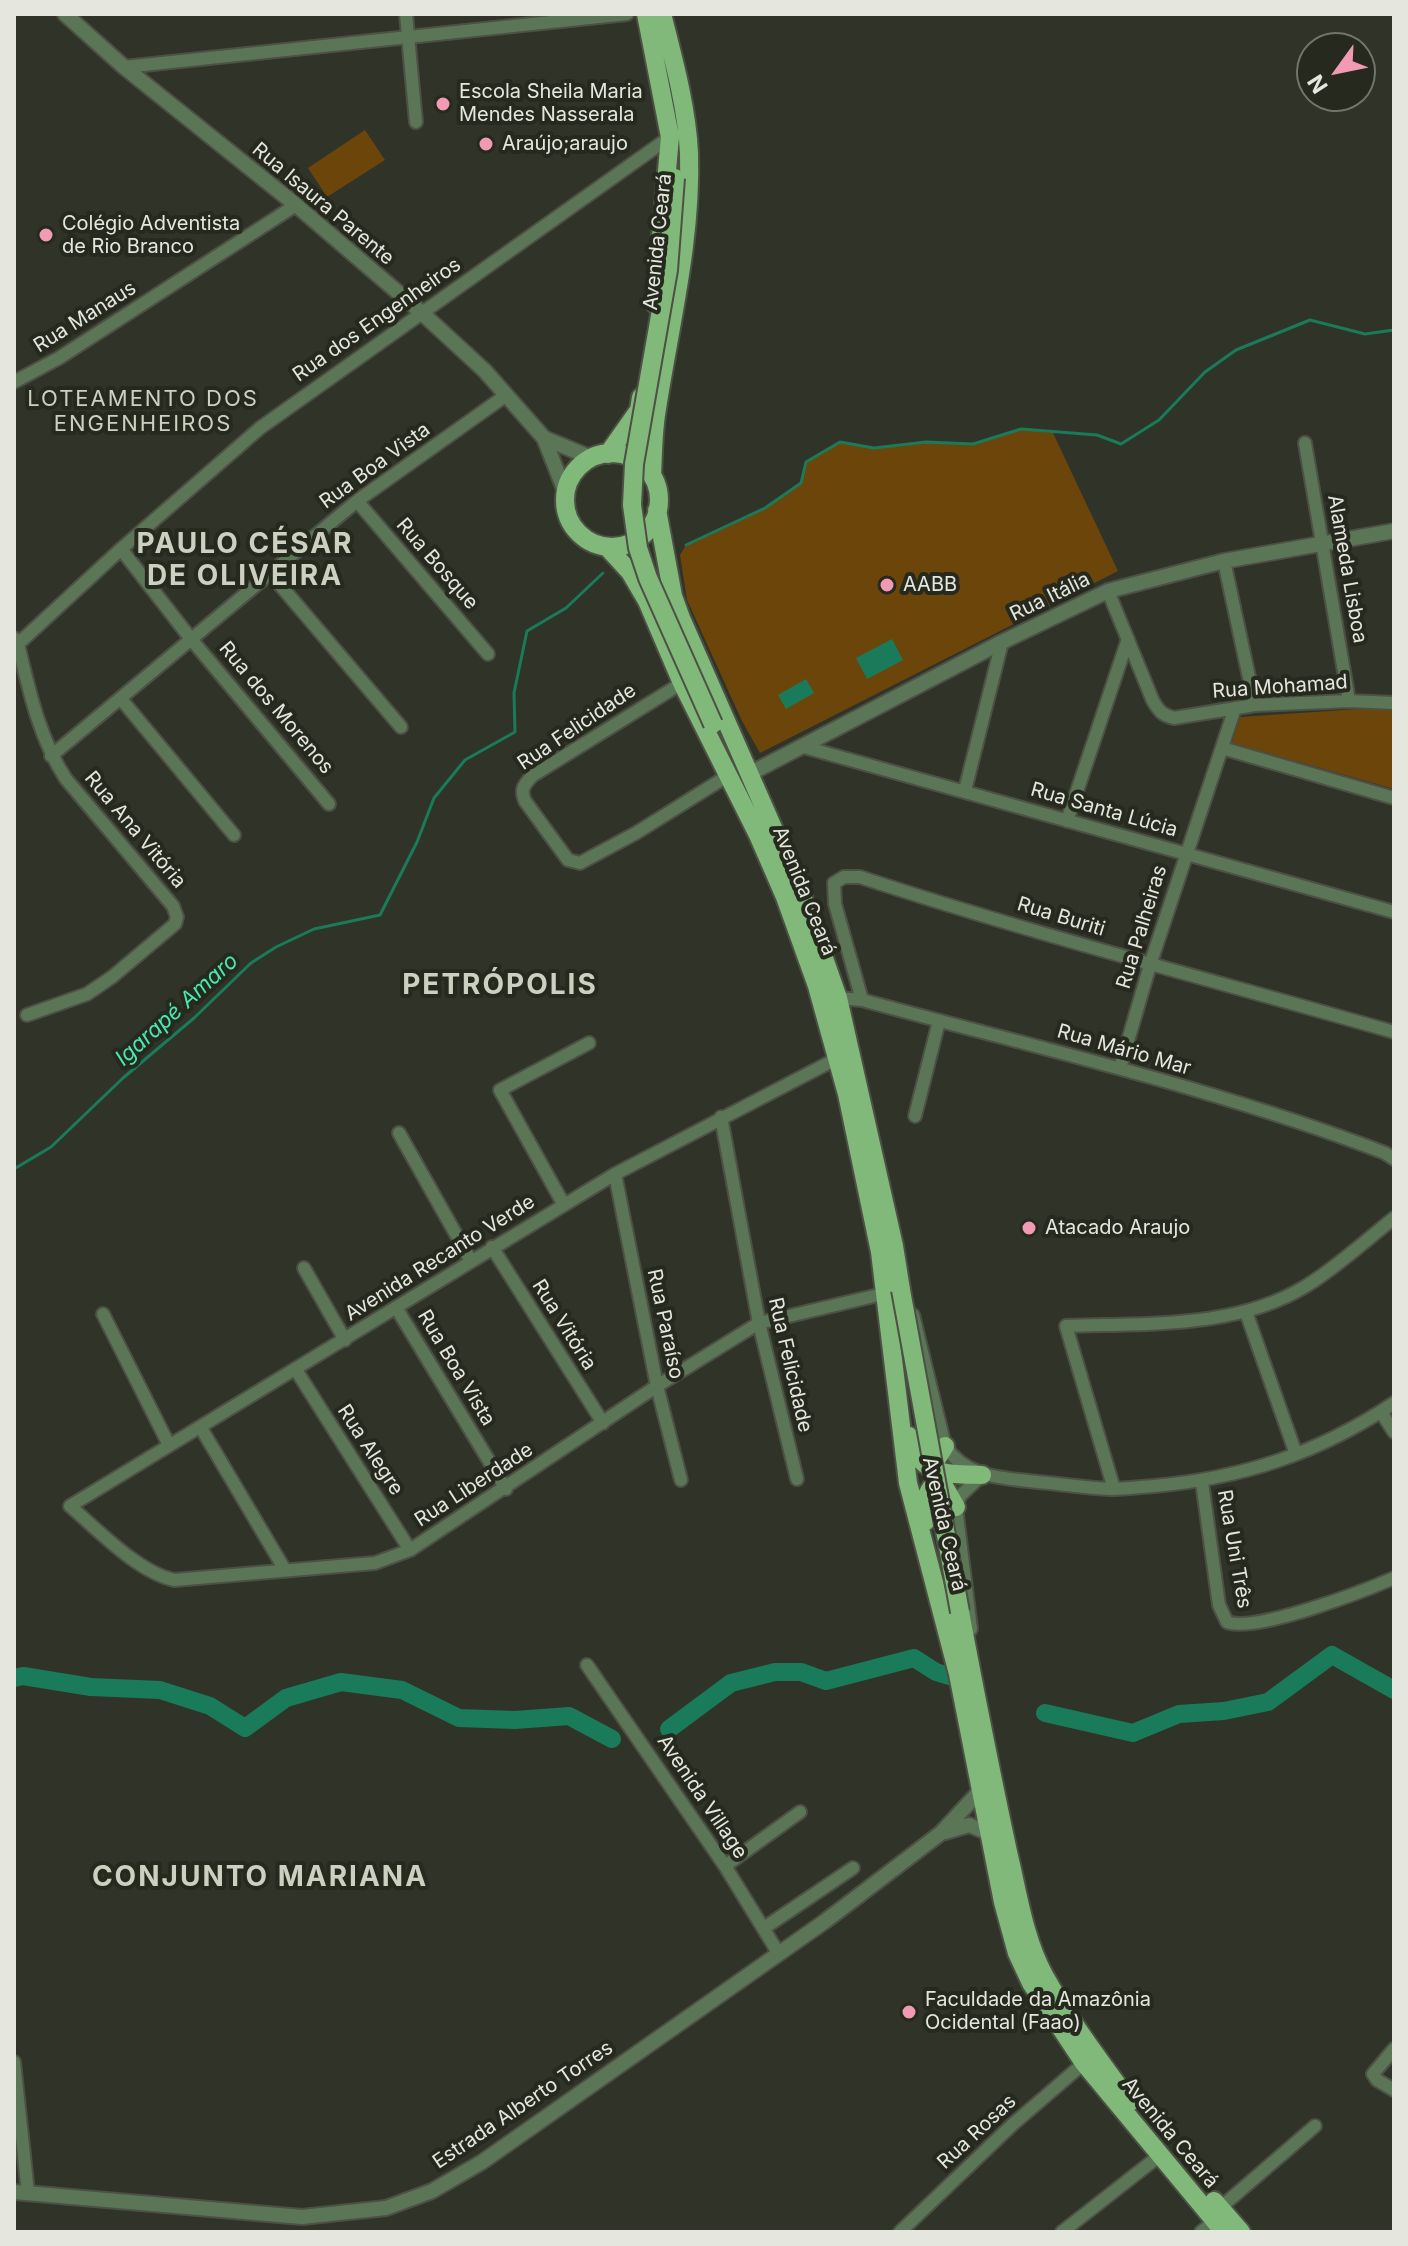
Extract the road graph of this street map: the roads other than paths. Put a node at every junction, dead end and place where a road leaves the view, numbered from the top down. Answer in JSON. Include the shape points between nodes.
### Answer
{"nodes":[{"id":1,"x":65,"y":14,"type":"edge"},
{"id":2,"x":406,"y":14,"type":"edge"},
{"id":3,"x":627,"y":14,"type":"edge"},
{"id":4,"x":646,"y":14,"type":"edge"},
{"id":5,"x":662,"y":14,"type":"edge"},
{"id":6,"x":409,"y":37,"type":"junction"},
{"id":7,"x":124,"y":67,"type":"junction"},
{"id":8,"x":416,"y":122,"type":"dead end"},
{"id":9,"x":670,"y":141,"type":"junction"},
{"id":10,"x":296,"y":205,"type":"junction"},
{"id":11,"x":422,"y":313,"type":"junction"},
{"id":12,"x":14,"y":382,"type":"edge"},
{"id":13,"x":505,"y":396,"type":"junction"},
{"id":14,"x":544,"y":438,"type":"junction"},
{"id":15,"x":1305,"y":443,"type":"dead end"},
{"id":16,"x":600,"y":456,"type":"junction"},
{"id":17,"x":652,"y":476,"type":"junction"},
{"id":18,"x":566,"y":494,"type":"junction"},
{"id":19,"x":357,"y":501,"type":"junction"},
{"id":20,"x":657,"y":510,"type":"junction"},
{"id":21,"x":1394,"y":531,"type":"edge"},
{"id":22,"x":1323,"y":542,"type":"junction"},
{"id":23,"x":607,"y":547,"type":"junction"},
{"id":24,"x":121,"y":549,"type":"junction"},
{"id":25,"x":1224,"y":561,"type":"junction"},
{"id":26,"x":269,"y":572,"type":"junction"},
{"id":27,"x":1108,"y":591,"type":"junction"},
{"id":28,"x":191,"y":639,"type":"junction"},
{"id":29,"x":1128,"y":639,"type":"junction"},
{"id":30,"x":16,"y":641,"type":"edge"},
{"id":31,"x":1002,"y":642,"type":"junction"},
{"id":32,"x":488,"y":654,"type":"dead end"},
{"id":33,"x":682,"y":683,"type":"junction"},
{"id":34,"x":121,"y":699,"type":"junction"},
{"id":35,"x":1349,"y":701,"type":"junction"},
{"id":36,"x":1394,"y":703,"type":"edge"},
{"id":37,"x":1255,"y":705,"type":"junction"},
{"id":38,"x":1235,"y":708,"type":"junction"},
{"id":39,"x":401,"y":727,"type":"dead end"},
{"id":40,"x":804,"y":747,"type":"junction"},
{"id":41,"x":1222,"y":748,"type":"junction"},
{"id":42,"x":51,"y":756,"type":"junction"},
{"id":43,"x":727,"y":771,"type":"junction"},
{"id":44,"x":749,"y":774,"type":"junction"},
{"id":45,"x":965,"y":790,"type":"junction"},
{"id":46,"x":1394,"y":798,"type":"edge"},
{"id":47,"x":329,"y":804,"type":"dead end"},
{"id":48,"x":1067,"y":821,"type":"junction"},
{"id":49,"x":234,"y":835,"type":"dead end"},
{"id":50,"x":1186,"y":854,"type":"junction"},
{"id":51,"x":1394,"y":912,"type":"edge"},
{"id":52,"x":1150,"y":965,"type":"junction"},
{"id":53,"x":838,"y":998,"type":"junction"},
{"id":54,"x":862,"y":1000,"type":"junction"},
{"id":55,"x":27,"y":1015,"type":"dead end"},
{"id":56,"x":939,"y":1021,"type":"junction"},
{"id":57,"x":1394,"y":1032,"type":"edge"},
{"id":58,"x":589,"y":1043,"type":"dead end"},
{"id":59,"x":838,"y":1058,"type":"junction"},
{"id":60,"x":1120,"y":1068,"type":"junction"},
{"id":61,"x":915,"y":1116,"type":"dead end"},
{"id":62,"x":721,"y":1117,"type":"junction"},
{"id":63,"x":399,"y":1133,"type":"dead end"},
{"id":64,"x":1394,"y":1159,"type":"edge"},
{"id":65,"x":615,"y":1174,"type":"junction"},
{"id":66,"x":564,"y":1205,"type":"junction"},
{"id":67,"x":1394,"y":1218,"type":"edge"},
{"id":68,"x":492,"y":1247,"type":"junction"},
{"id":69,"x":471,"y":1261,"type":"junction"},
{"id":70,"x":304,"y":1268,"type":"dead end"},
{"id":71,"x":896,"y":1289,"type":"junction"},
{"id":72,"x":397,"y":1309,"type":"junction"},
{"id":73,"x":1246,"y":1312,"type":"junction"},
{"id":74,"x":103,"y":1314,"type":"dead end"},
{"id":75,"x":759,"y":1323,"type":"junction"},
{"id":76,"x":345,"y":1340,"type":"junction"},
{"id":77,"x":296,"y":1370,"type":"junction"},
{"id":78,"x":657,"y":1386,"type":"junction"},
{"id":79,"x":899,"y":1398,"type":"junction"},
{"id":80,"x":1394,"y":1403,"type":"edge"},
{"id":81,"x":1381,"y":1412,"type":"junction"},
{"id":82,"x":603,"y":1423,"type":"junction"},
{"id":83,"x":201,"y":1428,"type":"junction"},
{"id":84,"x":1394,"y":1432,"type":"edge"},
{"id":85,"x":169,"y":1445,"type":"junction"},
{"id":86,"x":945,"y":1446,"type":"junction"},
{"id":87,"x":1296,"y":1454,"type":"junction"},
{"id":88,"x":919,"y":1459,"type":"junction"},
{"id":89,"x":982,"y":1475,"type":"junction"},
{"id":90,"x":797,"y":1479,"type":"dead end"},
{"id":91,"x":681,"y":1480,"type":"dead end"},
{"id":92,"x":1202,"y":1482,"type":"junction"},
{"id":93,"x":506,"y":1489,"type":"junction"},
{"id":94,"x":1114,"y":1489,"type":"junction"},
{"id":95,"x":70,"y":1506,"type":"joint"},
{"id":96,"x":956,"y":1507,"type":"junction"},
{"id":97,"x":410,"y":1550,"type":"junction"},
{"id":98,"x":285,"y":1570,"type":"junction"},
{"id":99,"x":934,"y":1575,"type":"junction"},
{"id":100,"x":1394,"y":1578,"type":"edge"},
{"id":101,"x":969,"y":1662,"type":"junction"},
{"id":102,"x":587,"y":1665,"type":"dead end"},
{"id":103,"x":981,"y":1790,"type":"junction"},
{"id":104,"x":800,"y":1812,"type":"dead end"},
{"id":105,"x":941,"y":1833,"type":"junction"},
{"id":106,"x":989,"y":1833,"type":"junction"},
{"id":107,"x":725,"y":1866,"type":"junction"},
{"id":108,"x":853,"y":1868,"type":"dead end"},
{"id":109,"x":764,"y":1928,"type":"junction"},
{"id":110,"x":779,"y":1954,"type":"junction"},
{"id":111,"x":1394,"y":2049,"type":"edge"},
{"id":112,"x":14,"y":2062,"type":"edge"},
{"id":113,"x":1084,"y":2063,"type":"junction"},
{"id":114,"x":1394,"y":2090,"type":"edge"},
{"id":115,"x":1315,"y":2126,"type":"dead end"},
{"id":116,"x":1159,"y":2156,"type":"junction"},
{"id":117,"x":21,"y":2193,"type":"edge"},
{"id":118,"x":1215,"y":2223,"type":"edge"},
{"id":119,"x":900,"y":2232,"type":"edge"},
{"id":120,"x":1062,"y":2232,"type":"edge"},
{"id":121,"x":1241,"y":2232,"type":"edge"}],
"edges":[{"from":1,"to":7,"type":"street","name":"Rua Isaura Parente"},
{"from":2,"to":6,"type":"street"},
{"from":3,"to":6,"type":"street"},
{"from":4,"to":9,"type":"main road","name":"Avenida Ceará"},
{"from":5,"to":17,"type":"main road","name":"Avenida Ceará","via":[[689,149],[689,189],[655,419]]},
{"from":6,"to":7,"type":"street"},
{"from":6,"to":8,"type":"street"},
{"from":7,"to":10,"type":"street","name":"Rua Isaura Parente"},
{"from":9,"to":11,"type":"street","name":"Rua dos Engenheiros"},
{"from":9,"to":16,"type":"main road","name":"Avenida Ceará","via":[[639,410]]},
{"from":9,"to":43,"type":"main road","bridge":true,"via":[[675,178],[668,270],[634,464],[632,505],[645,569],[713,724]]},
{"from":10,"to":11,"type":"street","name":"Rua Isaura Parente"},
{"from":10,"to":12,"type":"street","name":"Rua Manaus"},
{"from":11,"to":13,"type":"street","name":"Rua Isaura Parente"},
{"from":11,"to":24,"type":"street","name":"Rua dos Engenheiros","via":[[260,428]]},
{"from":13,"to":14,"type":"street","name":"Rua Isaura Parente"},
{"from":13,"to":19,"type":"street","name":"Rua Boa Vista"},
{"from":14,"to":16,"type":"street","name":"Rua Isaura Parente"},
{"from":14,"to":18,"type":"street","name":"Rua Isaura Parente"},
{"from":15,"to":22,"type":"street","name":"Alameda Lisboa"},
{"from":16,"to":17,"type":"main road","via":[[633,459]]},
{"from":16,"to":18,"type":"main road","via":[[572,475]]},
{"from":17,"to":20,"type":"main road"},
{"from":18,"to":23,"type":"main road","via":[[568,516],[577,531]]},
{"from":19,"to":26,"type":"street","name":"Rua Boa Vista"},
{"from":19,"to":32,"type":"street","name":"Rua Bosque"},
{"from":20,"to":23,"type":"main road","via":[[639,538]]},
{"from":20,"to":44,"type":"main road","name":"Avenida Ceará","via":[[673,596]]},
{"from":21,"to":22,"type":"street","name":"Rua Itália"},
{"from":22,"to":25,"type":"street","name":"Rua Itália"},
{"from":22,"to":35,"type":"street","name":"Alameda Lisboa"},
{"from":23,"to":33,"type":"main road","via":[[640,587]]},
{"from":24,"to":28,"type":"street","name":"Rua dos Morenos"},
{"from":24,"to":30,"type":"street","name":"Rua dos Engenheiros"},
{"from":25,"to":27,"type":"street","name":"Rua Itália"},
{"from":25,"to":37,"type":"street"},
{"from":26,"to":28,"type":"street","name":"Rua Boa Vista"},
{"from":26,"to":39,"type":"street"},
{"from":27,"to":29,"type":"street","name":"Rua Mohamad"},
{"from":27,"to":31,"type":"street","name":"Rua Itália"},
{"from":28,"to":34,"type":"street","name":"Rua Boa Vista"},
{"from":28,"to":47,"type":"street","name":"Rua dos Morenos"},
{"from":29,"to":38,"type":"street","name":"Rua Mohamad","via":[[1161,714],[1174,718]]},
{"from":29,"to":48,"type":"street"},
{"from":30,"to":42,"type":"street","name":"Rua Ana Vitória"},
{"from":31,"to":40,"type":"street","name":"Rua Itália"},
{"from":31,"to":45,"type":"street"},
{"from":33,"to":43,"type":"main road"},
{"from":33,"to":43,"type":"street","name":"Rua Felicidade","via":[[532,776],[521,792],[525,801],[568,860],[580,863],[636,833]]},
{"from":34,"to":42,"type":"street","name":"Rua Boa Vista"},
{"from":34,"to":49,"type":"street"},
{"from":35,"to":36,"type":"street","name":"Rua Mohamad"},
{"from":35,"to":37,"type":"street","name":"Rua Mohamad"},
{"from":37,"to":38,"type":"street","name":"Rua Mohamad"},
{"from":38,"to":41,"type":"street","name":"Rua Palheiras"},
{"from":40,"to":44,"type":"street","name":"Rua Itália"},
{"from":40,"to":45,"type":"street","name":"Rua Santa Lúcia"},
{"from":41,"to":46,"type":"street"},
{"from":41,"to":50,"type":"street","name":"Rua Palheiras"},
{"from":42,"to":55,"type":"street","name":"Rua Ana Vitória","via":[[177,917],[175,924],[87,994]]},
{"from":43,"to":59,"type":"main road","name":"Avenida Ceará","via":[[785,897]]},
{"from":44,"to":53,"type":"main road","name":"Avenida Ceará","via":[[799,887]]},
{"from":45,"to":48,"type":"street","name":"Rua Santa Lúcia"},
{"from":48,"to":50,"type":"street","name":"Rua Santa Lúcia"},
{"from":50,"to":51,"type":"street","name":"Rua Santa Lúcia"},
{"from":50,"to":52,"type":"street","name":"Rua Palheiras"},
{"from":52,"to":54,"type":"street","name":"Rua Buriti","via":[[860,877],[844,877],[834,883],[835,904]]},
{"from":52,"to":57,"type":"street","name":"Rua Buriti"},
{"from":52,"to":60,"type":"street","name":"Rua Palheiras"},
{"from":53,"to":54,"type":"street","name":"Rua Mário Mar"},
{"from":53,"to":71,"type":"main road","name":"Avenida Ceará"},
{"from":54,"to":56,"type":"street","name":"Rua Mário Mar"},
{"from":56,"to":60,"type":"street","name":"Rua Mário Mar"},
{"from":56,"to":61,"type":"street"},
{"from":58,"to":66,"type":"street","via":[[500,1090]]},
{"from":59,"to":62,"type":"street","name":"Avenida Recanto Verde"},
{"from":59,"to":71,"type":"main road","name":"Avenida Ceará"},
{"from":60,"to":64,"type":"street","name":"Rua Mário Mar","via":[[1317,1127]]},
{"from":62,"to":65,"type":"street","name":"Avenida Recanto Verde"},
{"from":62,"to":75,"type":"street","name":"Rua Felicidade"},
{"from":63,"to":69,"type":"street"},
{"from":65,"to":66,"type":"street","name":"Avenida Recanto Verde"},
{"from":65,"to":78,"type":"street","name":"Rua Paraíso"},
{"from":66,"to":68,"type":"street","name":"Avenida Recanto Verde"},
{"from":67,"to":73,"type":"street","via":[[1308,1285]]},
{"from":68,"to":69,"type":"street","name":"Avenida Recanto Verde"},
{"from":68,"to":82,"type":"street","name":"Rua Vitória"},
{"from":69,"to":72,"type":"street","name":"Avenida Recanto Verde"},
{"from":70,"to":76,"type":"street"},
{"from":71,"to":75,"type":"street","name":"Rua Liberdade"},
{"from":71,"to":79,"type":"main road","name":"Avenida Ceará"},
{"from":71,"to":86,"type":"street","name":"Avenida Ceará","via":[[910,1303]]},
{"from":71,"to":101,"type":"main road","name":"Avenida Ceará","bridge":true},
{"from":72,"to":76,"type":"street","name":"Avenida Recanto Verde"},
{"from":72,"to":93,"type":"street","name":"Rua Boa Vista"},
{"from":73,"to":87,"type":"street"},
{"from":73,"to":94,"type":"street","via":[[1066,1326]]},
{"from":74,"to":85,"type":"street"},
{"from":75,"to":78,"type":"street","name":"Rua Liberdade"},
{"from":75,"to":90,"type":"street","name":"Rua Felicidade"},
{"from":76,"to":77,"type":"street","name":"Avenida Recanto Verde"},
{"from":77,"to":83,"type":"street","name":"Avenida Recanto Verde"},
{"from":77,"to":97,"type":"street","name":"Rua Alegre"},
{"from":78,"to":82,"type":"street","name":"Rua Liberdade"},
{"from":78,"to":91,"type":"street","name":"Rua Paraíso"},
{"from":79,"to":88,"type":"main road"},
{"from":79,"to":99,"type":"main road","name":"Avenida Ceará","via":[[908,1483]]},
{"from":80,"to":81,"type":"street"},
{"from":81,"to":84,"type":"street"},
{"from":81,"to":87,"type":"street"},
{"from":82,"to":93,"type":"street","name":"Rua Liberdade"},
{"from":83,"to":85,"type":"street","name":"Avenida Recanto Verde"},
{"from":83,"to":98,"type":"street"},
{"from":85,"to":95,"type":"street","name":"Avenida Recanto Verde"},
{"from":86,"to":88,"type":"main road","via":[[938,1457]]},
{"from":86,"to":89,"type":"street","name":"Avenida Ceará","via":[[952,1457]]},
{"from":87,"to":92,"type":"street"},
{"from":88,"to":89,"type":"main road","via":[[932,1469]]},
{"from":89,"to":94,"type":"street"},
{"from":89,"to":96,"type":"street","name":"Avenida Ceará"},
{"from":92,"to":94,"type":"street"},
{"from":92,"to":100,"type":"street","name":"Rua Uni Três","via":[[1219,1605],[1227,1622],[1268,1620]]},
{"from":93,"to":97,"type":"street","name":"Rua Liberdade"},
{"from":95,"to":98,"type":"street","name":"Rua Liberdade","via":[[159,1577],[201,1579]]},
{"from":96,"to":99,"type":"main road","via":[[944,1486],[927,1494],[924,1508]]},
{"from":96,"to":101,"type":"street","name":"Avenida Ceará","via":[[972,1643]]},
{"from":97,"to":98,"type":"street","name":"Rua Liberdade","via":[[375,1563]]},
{"from":99,"to":103,"type":"main road","name":"Avenida Ceará"},
{"from":101,"to":118,"type":"main road","name":"Avenida Ceará","via":[[1018,1897],[1044,1974]]},
{"from":102,"to":107,"type":"street","name":"Avenida Village"},
{"from":103,"to":105,"type":"street","name":"Estrada Alberto Torres"},
{"from":103,"to":106,"type":"main road","name":"Avenida Ceará"},
{"from":104,"to":107,"type":"street"},
{"from":105,"to":106,"type":"street","via":[[969,1825]]},
{"from":105,"to":110,"type":"street","name":"Estrada Alberto Torres"},
{"from":106,"to":113,"type":"main road","name":"Avenida Ceará","via":[[1017,1953]]},
{"from":107,"to":109,"type":"street","name":"Avenida Village"},
{"from":108,"to":109,"type":"street"},
{"from":109,"to":110,"type":"street","name":"Avenida Village"},
{"from":110,"to":117,"type":"street","name":"Estrada Alberto Torres","via":[[482,2162],[432,2191],[386,2208],[302,2217]]},
{"from":111,"to":114,"type":"street","via":[[1373,2074]]},
{"from":112,"to":117,"type":"street"},
{"from":113,"to":116,"type":"main road","name":"Avenida Ceará"},
{"from":113,"to":119,"type":"street","name":"Rua Rosas"},
{"from":115,"to":118,"type":"street"},
{"from":116,"to":118,"type":"main road","name":"Avenida Ceará"},
{"from":116,"to":120,"type":"street"},
{"from":118,"to":121,"type":"main road","name":"Avenida Ceará"}]}
